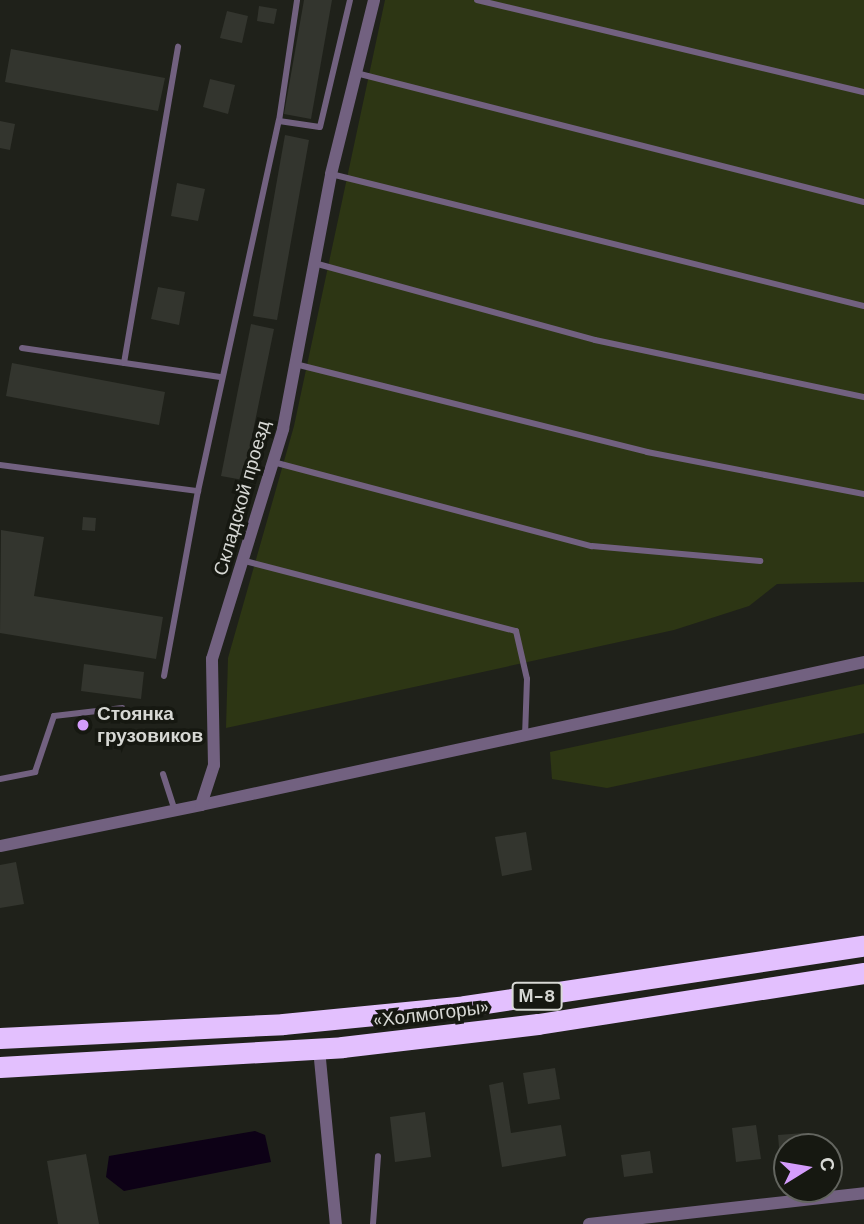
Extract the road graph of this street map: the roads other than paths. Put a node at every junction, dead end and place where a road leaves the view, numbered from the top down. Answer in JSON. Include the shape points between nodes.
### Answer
{"nodes":[{"id":1,"x":297,"y":0,"type":"edge"},
{"id":2,"x":350,"y":0,"type":"edge"},
{"id":3,"x":374,"y":0,"type":"edge"},
{"id":4,"x":477,"y":0,"type":"edge"},
{"id":5,"x":178,"y":47,"type":"dead end"},
{"id":6,"x":356,"y":73,"type":"junction"},
{"id":7,"x":864,"y":92,"type":"edge"},
{"id":8,"x":279,"y":121,"type":"junction"},
{"id":9,"x":331,"y":174,"type":"junction"},
{"id":10,"x":864,"y":202,"type":"edge"},
{"id":11,"x":314,"y":263,"type":"junction"},
{"id":12,"x":864,"y":306,"type":"edge"},
{"id":13,"x":22,"y":348,"type":"dead end"},
{"id":14,"x":124,"y":363,"type":"junction"},
{"id":15,"x":295,"y":364,"type":"junction"},
{"id":16,"x":222,"y":377,"type":"junction"},
{"id":17,"x":864,"y":397,"type":"edge"},
{"id":18,"x":273,"y":462,"type":"junction"},
{"id":19,"x":0,"y":465,"type":"edge"},
{"id":20,"x":198,"y":491,"type":"junction"},
{"id":21,"x":864,"y":494,"type":"edge"},
{"id":22,"x":245,"y":561,"type":"junction"},
{"id":23,"x":760,"y":561,"type":"dead end"},
{"id":24,"x":864,"y":662,"type":"edge"},
{"id":25,"x":164,"y":676,"type":"dead end"},
{"id":26,"x":123,"y":708,"type":"dead end"},
{"id":27,"x":525,"y":735,"type":"junction"},
{"id":28,"x":163,"y":774,"type":"dead end"},
{"id":29,"x":0,"y":779,"type":"edge"},
{"id":30,"x":201,"y":805,"type":"junction"},
{"id":31,"x":174,"y":810,"type":"junction"},
{"id":32,"x":0,"y":845,"type":"edge"},
{"id":33,"x":864,"y":946,"type":"edge"},
{"id":34,"x":864,"y":973,"type":"edge"},
{"id":35,"x":0,"y":1038,"type":"edge"},
{"id":36,"x":319,"y":1049,"type":"junction"},
{"id":37,"x":0,"y":1067,"type":"edge"},
{"id":38,"x":378,"y":1156,"type":"dead end"},
{"id":39,"x":864,"y":1193,"type":"edge"},
{"id":40,"x":338,"y":1223,"type":"edge"},
{"id":41,"x":373,"y":1224,"type":"edge"},
{"id":42,"x":589,"y":1224,"type":"edge"}],
"edges":[{"from":1,"to":8,"type":"lane"},
{"from":2,"to":8,"type":"lane","via":[[320,127]]},
{"from":3,"to":6,"type":"street","name":"Складской проезд"},
{"from":4,"to":7,"type":"lane"},
{"from":5,"to":14,"type":"lane"},
{"from":6,"to":9,"type":"street","name":"Складской проезд"},
{"from":6,"to":10,"type":"lane"},
{"from":8,"to":16,"type":"lane"},
{"from":9,"to":11,"type":"street","name":"Складской проезд"},
{"from":9,"to":12,"type":"lane"},
{"from":11,"to":15,"type":"street","name":"Складской проезд"},
{"from":11,"to":17,"type":"lane","via":[[594,340]]},
{"from":13,"to":14,"type":"lane"},
{"from":14,"to":16,"type":"lane"},
{"from":15,"to":18,"type":"street","name":"Складской проезд"},
{"from":15,"to":21,"type":"lane","via":[[647,452]]},
{"from":16,"to":20,"type":"lane"},
{"from":18,"to":22,"type":"street","name":"Складской проезд"},
{"from":18,"to":23,"type":"lane","via":[[592,546]]},
{"from":19,"to":20,"type":"lane"},
{"from":20,"to":25,"type":"lane"},
{"from":22,"to":27,"type":"lane","via":[[516,631],[527,680]]},
{"from":22,"to":30,"type":"street","name":"Складской проезд","via":[[212,659],[214,765]]},
{"from":24,"to":27,"type":"street"},
{"from":26,"to":29,"type":"lane","via":[[54,716],[35,772]]},
{"from":27,"to":30,"type":"street"},
{"from":28,"to":31,"type":"lane"},
{"from":30,"to":31,"type":"street"},
{"from":31,"to":32,"type":"street"},
{"from":33,"to":35,"type":"highway","name":"«Холмогоры»","number":"М-8","via":[[439,1008],[209,1030]]},
{"from":34,"to":36,"type":"highway","name":"«Холмогоры»","number":"М-8","via":[[538,1024]]},
{"from":36,"to":37,"type":"highway","name":"«Холмогоры»","number":"М-8"},
{"from":36,"to":40,"type":"street"},
{"from":38,"to":41,"type":"lane"},
{"from":39,"to":42,"type":"street"}]}
